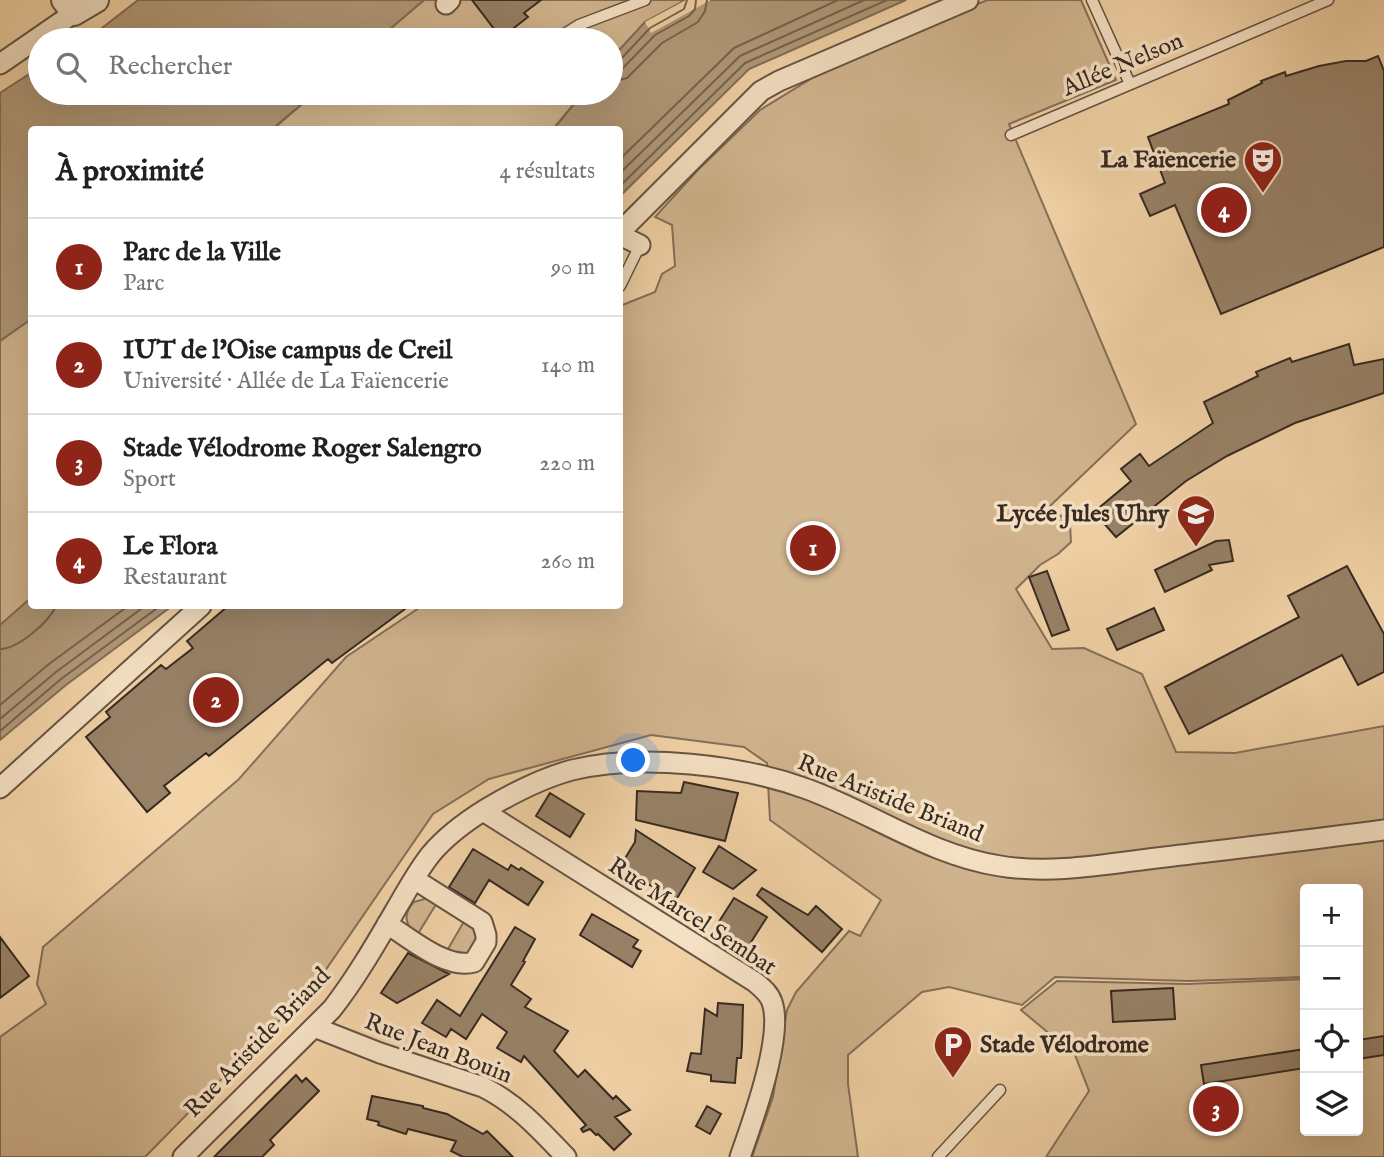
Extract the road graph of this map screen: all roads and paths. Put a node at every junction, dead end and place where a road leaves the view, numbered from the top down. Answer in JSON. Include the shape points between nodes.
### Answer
{"nodes":[{"id":1,"x":96,"y":0,"type":"edge"},
{"id":2,"x":645,"y":0,"type":"edge"},
{"id":3,"x":968,"y":0,"type":"edge"},
{"id":4,"x":1092,"y":0,"type":"edge"},
{"id":5,"x":1328,"y":0,"type":"edge"},
{"id":6,"x":69,"y":7,"type":"edge"},
{"id":7,"x":44,"y":28,"type":"edge"},
{"id":8,"x":574,"y":28,"type":"edge"},
{"id":9,"x":28,"y":41,"type":"edge"},
{"id":10,"x":0,"y":64,"type":"edge"},
{"id":11,"x":1130,"y":84,"type":"junction"},
{"id":12,"x":1011,"y":135,"type":"dead end"},
{"id":13,"x":623,"y":230,"type":"edge"},
{"id":14,"x":623,"y":235,"type":"edge"},
{"id":15,"x":640,"y":245,"type":"joint"},
{"id":16,"x":623,"y":280,"type":"edge"},
{"id":17,"x":198,"y":609,"type":"edge"},
{"id":18,"x":0,"y":788,"type":"edge"},
{"id":19,"x":483,"y":811,"type":"junction"},
{"id":20,"x":1384,"y":830,"type":"edge"},
{"id":21,"x":414,"y":878,"type":"junction"},
{"id":22,"x":387,"y":923,"type":"junction"},
{"id":23,"x":314,"y":1027,"type":"junction"},
{"id":24,"x":1000,"y":1090,"type":"dead end"},
{"id":25,"x":183,"y":1157,"type":"edge"},
{"id":26,"x":566,"y":1157,"type":"edge"},
{"id":27,"x":740,"y":1157,"type":"edge"},
{"id":28,"x":939,"y":1157,"type":"edge"}],
"edges":[{"from":1,"to":6,"type":"street"},
{"from":2,"to":8,"type":"lane"},
{"from":3,"to":13,"type":"street","via":[[761,92]]},
{"from":4,"to":11,"type":"lane"},
{"from":5,"to":11,"type":"lane","name":"Allée Nelson"},
{"from":6,"to":7,"type":"street"},
{"from":9,"to":10,"type":"street"},
{"from":11,"to":12,"type":"lane","name":"Allée Nelson"},
{"from":14,"to":15,"type":"street"},
{"from":15,"to":16,"type":"lane"},
{"from":17,"to":18,"type":"street"},
{"from":19,"to":20,"type":"street","name":"Rue Aristide Briand","via":[[569,771],[598,765],[663,764],[756,774],[820,794],[949,853],[1015,868],[1074,868]]},
{"from":19,"to":21,"type":"street","name":"Rue Aristide Briand","via":[[445,839]]},
{"from":19,"to":27,"type":"street","name":"Rue Marcel Sembat","via":[[769,995],[774,1012],[772,1043]]},
{"from":21,"to":22,"type":"street","name":"Rue Aristide Briand"},
{"from":21,"to":22,"type":"street","via":[[482,922],[486,942],[474,962],[446,961]]},
{"from":22,"to":23,"type":"street","name":"Rue Aristide Briand","via":[[341,998]]},
{"from":23,"to":25,"type":"street","name":"Rue Aristide Briand"},
{"from":23,"to":26,"type":"street","name":"Rue Jean Bouin","via":[[498,1094],[528,1117]]},
{"from":24,"to":28,"type":"lane"}]}
